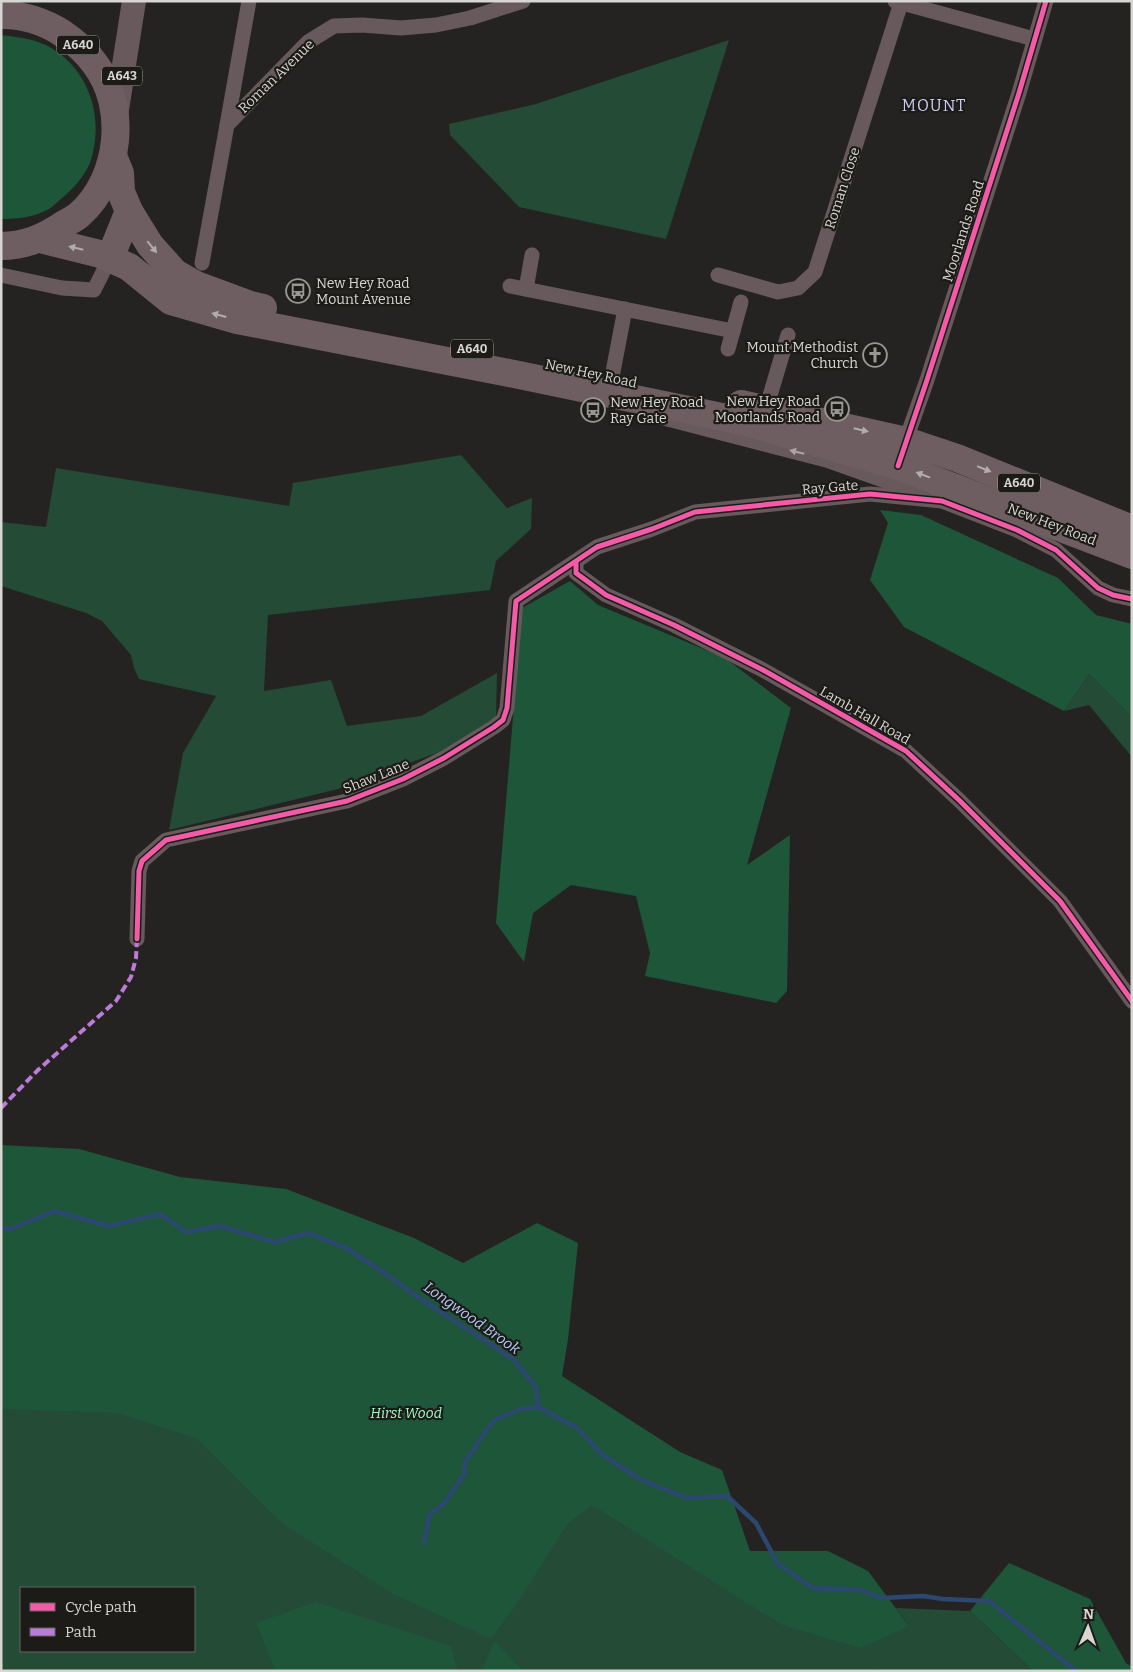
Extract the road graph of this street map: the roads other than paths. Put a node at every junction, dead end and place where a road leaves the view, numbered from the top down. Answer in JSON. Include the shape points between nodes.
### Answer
{"nodes":[{"id":1,"x":134,"y":1,"type":"edge"},
{"id":2,"x":249,"y":1,"type":"edge"},
{"id":3,"x":523,"y":1,"type":"edge"},
{"id":4,"x":1046,"y":1,"type":"edge"},
{"id":5,"x":898,"y":2,"type":"edge"},
{"id":6,"x":1,"y":15,"type":"edge"},
{"id":7,"x":1034,"y":39,"type":"junction"},
{"id":8,"x":115,"y":118,"type":"junction"},
{"id":9,"x":227,"y":125,"type":"junction"},
{"id":10,"x":113,"y":156,"type":"junction"},
{"id":11,"x":128,"y":211,"type":"junction"},
{"id":12,"x":40,"y":239,"type":"junction"},
{"id":13,"x":1,"y":246,"type":"edge"},
{"id":14,"x":532,"y":255,"type":"dead end"},
{"id":15,"x":110,"y":258,"type":"junction"},
{"id":16,"x":202,"y":263,"type":"dead end"},
{"id":17,"x":1,"y":275,"type":"edge"},
{"id":18,"x":718,"y":275,"type":"dead end"},
{"id":19,"x":510,"y":286,"type":"dead end"},
{"id":20,"x":526,"y":289,"type":"junction"},
{"id":21,"x":741,"y":302,"type":"dead end"},
{"id":22,"x":625,"y":309,"type":"junction"},
{"id":23,"x":733,"y":331,"type":"junction"},
{"id":24,"x":788,"y":335,"type":"dead end"},
{"id":25,"x":728,"y":349,"type":"dead end"},
{"id":26,"x":509,"y":373,"type":"junction"},
{"id":27,"x":612,"y":377,"type":"junction"},
{"id":28,"x":766,"y":409,"type":"junction"},
{"id":29,"x":902,"y":453,"type":"junction"},
{"id":30,"x":942,"y":501,"type":"junction"},
{"id":31,"x":1132,"y":529,"type":"edge"},
{"id":32,"x":1132,"y":555,"type":"edge"},
{"id":33,"x":576,"y":562,"type":"junction"},
{"id":34,"x":1132,"y":599,"type":"edge"},
{"id":35,"x":137,"y":939,"type":"dead end"},
{"id":36,"x":1132,"y":1001,"type":"edge"}],
"edges":[{"from":1,"to":8,"type":"main road","number":"A643"},
{"from":2,"to":9,"type":"street"},
{"from":3,"to":9,"type":"street","name":"Roman Avenue","via":[[436,25],[401,28],[334,26],[308,42]]},
{"from":4,"to":7,"type":"street","name":"Moorlands Road"},
{"from":5,"to":7,"type":"street"},
{"from":5,"to":18,"type":"street","name":"Roman Close","via":[[816,272],[798,288],[778,292]]},
{"from":6,"to":8,"type":"highway","number":"A640","via":[[13,14],[49,25],[76,43],[96,65],[109,90]]},
{"from":7,"to":29,"type":"street","name":"Moorlands Road"},
{"from":8,"to":10,"type":"highway","number":"A640"},
{"from":9,"to":16,"type":"street","name":"Roman Avenue"},
{"from":10,"to":11,"type":"highway","name":"New Hey Road","number":"A640"},
{"from":10,"to":12,"type":"highway","number":"A640","via":[[94,199],[80,214]]},
{"from":11,"to":15,"type":"highway"},
{"from":11,"to":27,"type":"highway","name":"New Hey Road","number":"A640","one_way":true,"via":[[150,245],[175,273],[196,285],[250,305]]},
{"from":12,"to":13,"type":"highway","number":"A640"},
{"from":15,"to":12,"type":"highway","name":"New Hey Road","number":"A640","one_way":true},
{"from":14,"to":20,"type":"street"},
{"from":15,"to":17,"type":"street","via":[[94,290],[62,288]]},
{"from":26,"to":15,"type":"highway","name":"New Hey Road","number":"A640","one_way":true,"via":[[237,320],[172,301],[129,267]]},
{"from":19,"to":20,"type":"street"},
{"from":20,"to":22,"type":"street"},
{"from":21,"to":23,"type":"street"},
{"from":22,"to":23,"type":"street"},
{"from":22,"to":27,"type":"street"},
{"from":23,"to":25,"type":"street"},
{"from":24,"to":28,"type":"street"},
{"from":26,"to":29,"type":"highway","name":"New Hey Road","number":"A640"},
{"from":30,"to":26,"type":"street","name":"New Hey Road","one_way":true,"via":[[826,460],[653,416]]},
{"from":27,"to":28,"type":"highway","name":"New Hey Road","number":"A640"},
{"from":28,"to":29,"type":"highway","name":"New Hey Road","number":"A640","one_way":true},
{"from":29,"to":31,"type":"highway","name":"New Hey Road","number":"A640","one_way":true,"via":[[965,462]]},
{"from":32,"to":29,"type":"highway","name":"New Hey Road","number":"A640","one_way":true},
{"from":30,"to":33,"type":"street","name":"Ray Gate","via":[[870,494],[696,512],[597,547]]},
{"from":30,"to":34,"type":"street","name":"Ray Gate","via":[[1017,530],[1056,550],[1098,588]]},
{"from":33,"to":35,"type":"street","name":"Shaw Lane","via":[[516,601],[507,708],[503,720],[444,758],[403,779],[347,801],[166,840],[142,861],[139,871]]},
{"from":33,"to":36,"type":"street","name":"Lamb Hall Road","via":[[576,573],[606,595],[763,670],[906,751],[1060,901]]}]}
